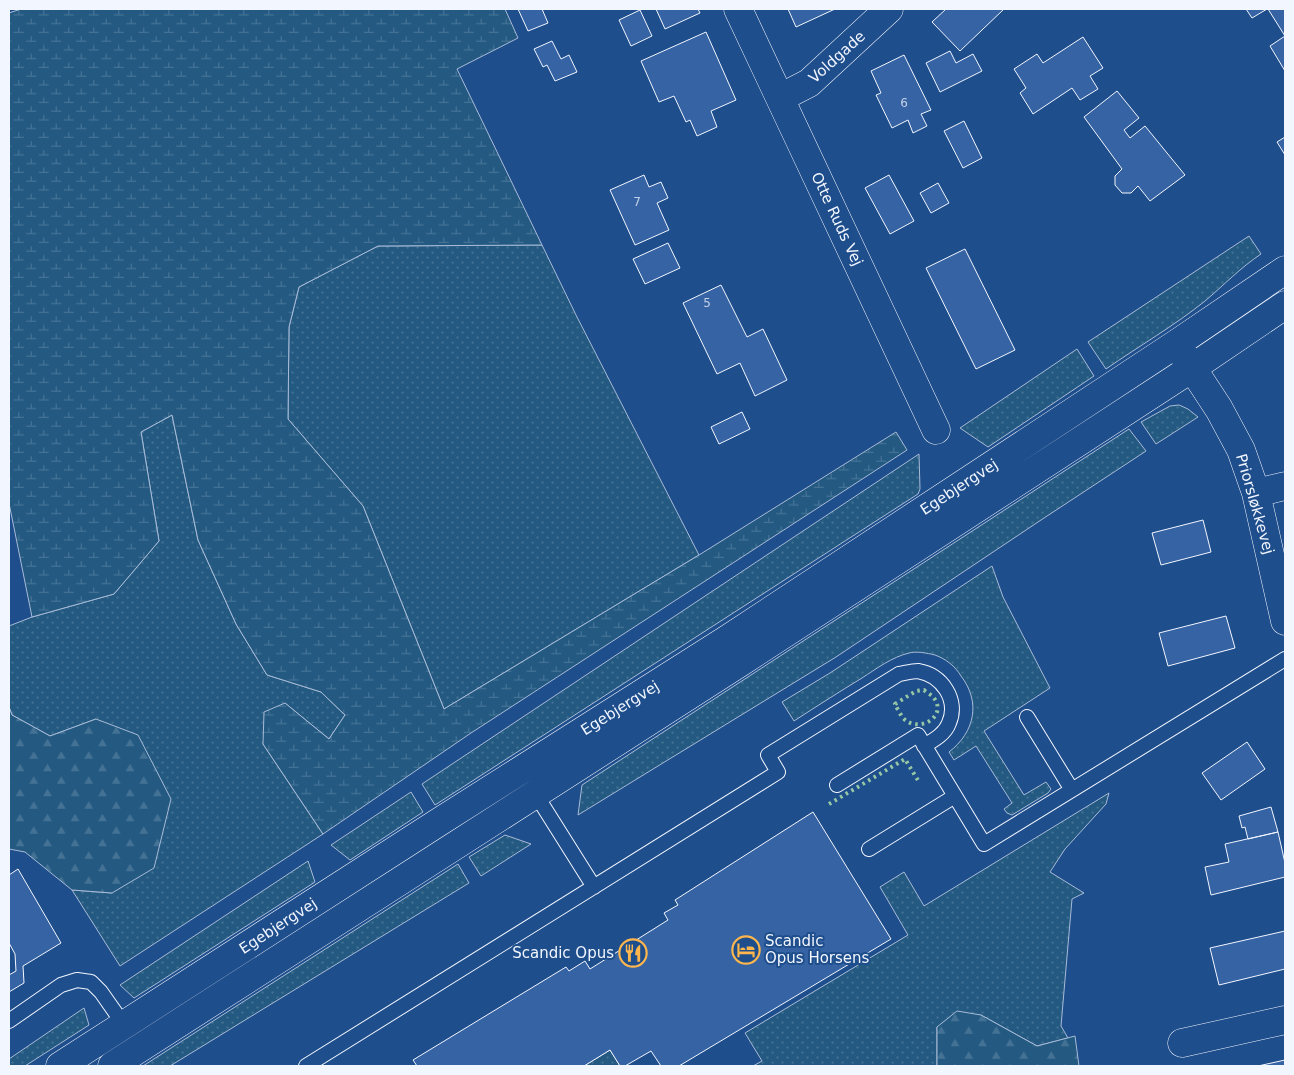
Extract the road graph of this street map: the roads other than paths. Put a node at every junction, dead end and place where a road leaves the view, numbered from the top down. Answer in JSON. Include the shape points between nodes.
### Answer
{"nodes":[{"id":1,"x":738,"y":9,"type":"edge"},
{"id":2,"x":889,"y":9,"type":"edge"},
{"id":3,"x":780,"y":98,"type":"junction"},
{"id":4,"x":1285,"y":270,"type":"edge"},
{"id":5,"x":1285,"y":305,"type":"edge"},
{"id":6,"x":1176,"y":344,"type":"junction"},
{"id":7,"x":1192,"y":368,"type":"junction"},
{"id":8,"x":936,"y":430,"type":"dead end"},
{"id":9,"x":1285,"y":486,"type":"edge"},
{"id":10,"x":1256,"y":493,"type":"junction"},
{"id":11,"x":1285,"y":621,"type":"edge"},
{"id":12,"x":1285,"y":659,"type":"edge"},
{"id":13,"x":1027,"y":717,"type":"dead end"},
{"id":14,"x":924,"y":746,"type":"junction"},
{"id":15,"x":521,"y":770,"type":"junction"},
{"id":16,"x":837,"y":785,"type":"dead end"},
{"id":17,"x":1072,"y":790,"type":"junction"},
{"id":18,"x":536,"y":794,"type":"junction"},
{"id":19,"x":955,"y":796,"type":"junction"},
{"id":20,"x":869,"y":849,"type":"dead end"},
{"id":21,"x":594,"y":887,"type":"junction"},
{"id":22,"x":1285,"y":1020,"type":"edge"},
{"id":23,"x":9,"y":1021,"type":"edge"},
{"id":24,"x":124,"y":1025,"type":"junction"},
{"id":25,"x":1182,"y":1044,"type":"dead end"},
{"id":26,"x":139,"y":1049,"type":"junction"},
{"id":27,"x":60,"y":1066,"type":"edge"},
{"id":28,"x":112,"y":1066,"type":"edge"},
{"id":29,"x":306,"y":1066,"type":"edge"}],
"edges":[{"from":1,"to":3,"type":"street","name":"Otte Ruds Vej"},
{"from":2,"to":3,"type":"street","name":"Voldgade","via":[[809,83]]},
{"from":3,"to":8,"type":"street","name":"Otte Ruds Vej"},
{"from":4,"to":6,"type":"street","name":"Egebjergvej"},
{"from":5,"to":7,"type":"street","name":"Egebjergvej"},
{"from":6,"to":7,"type":"street","name":"Priorsløkkevej"},
{"from":6,"to":15,"type":"street","name":"Egebjergvej","via":[[726,640]]},
{"from":7,"to":10,"type":"street","name":"Priorsløkkevej","via":[[1241,450]]},
{"from":7,"to":18,"type":"street","name":"Egebjergvej"},
{"from":9,"to":10,"type":"street"},
{"from":10,"to":11,"type":"street","name":"Priorsløkkevej"},
{"from":12,"to":17,"type":"lane"},
{"from":13,"to":17,"type":"lane"},
{"from":14,"to":16,"type":"lane","via":[[918,735]]},
{"from":14,"to":19,"type":"lane"},
{"from":14,"to":21,"type":"lane","via":[[939,738],[949,723],[952,706],[946,689],[934,676],[917,671],[899,674],[768,755],[778,772]]},
{"from":15,"to":18,"type":"lane"},
{"from":15,"to":24,"type":"street","name":"Egebjergvej"},
{"from":17,"to":19,"type":"lane","via":[[984,844]]},
{"from":18,"to":21,"type":"lane"},
{"from":18,"to":26,"type":"street","name":"Egebjergvej"},
{"from":19,"to":20,"type":"lane"},
{"from":21,"to":29,"type":"lane"},
{"from":22,"to":25,"type":"street"},
{"from":23,"to":24,"type":"lane","via":[[61,986],[77,980],[91,982]]},
{"from":24,"to":26,"type":"lane"},
{"from":24,"to":27,"type":"street","name":"Egebjergvej"},
{"from":26,"to":28,"type":"street","name":"Egebjergvej"}]}
